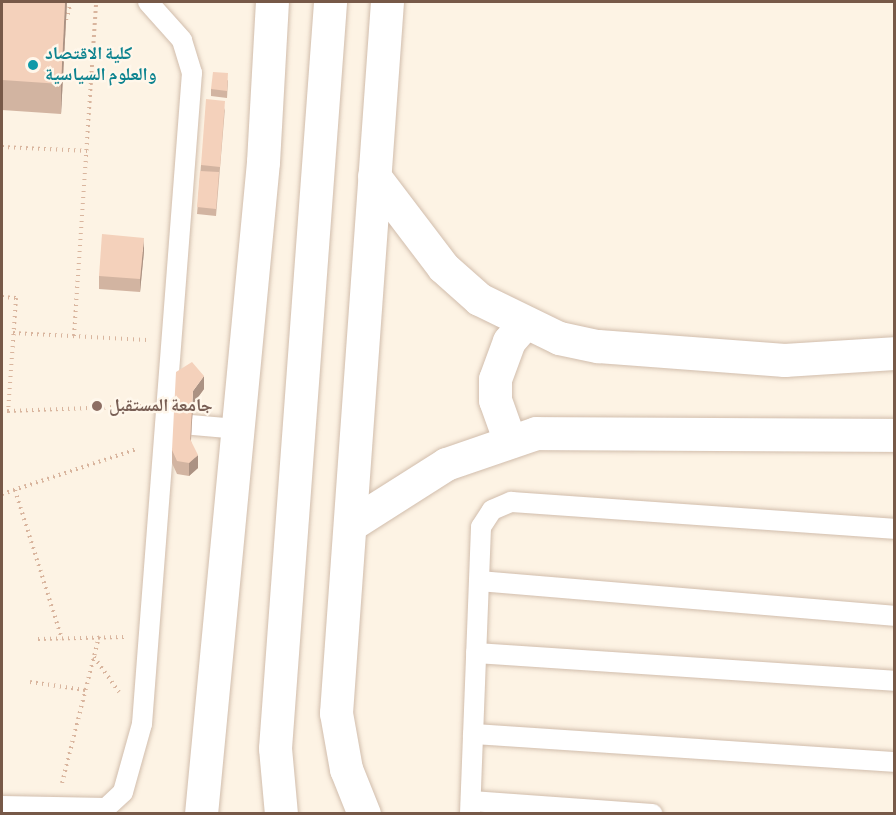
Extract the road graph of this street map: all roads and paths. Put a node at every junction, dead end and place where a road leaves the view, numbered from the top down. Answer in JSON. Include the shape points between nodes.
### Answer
{"nodes":[{"id":1,"x":71,"y":2,"type":"edge"},
{"id":2,"x":96,"y":2,"type":"edge"},
{"id":3,"x":148,"y":2,"type":"edge"},
{"id":4,"x":272,"y":2,"type":"edge"},
{"id":5,"x":330,"y":2,"type":"edge"},
{"id":6,"x":387,"y":2,"type":"edge"},
{"id":7,"x":66,"y":20,"type":"edge"},
{"id":8,"x":2,"y":147,"type":"edge"},
{"id":9,"x":88,"y":151,"type":"junction"},
{"id":10,"x":374,"y":176,"type":"junction"},
{"id":11,"x":2,"y":297,"type":"edge"},
{"id":12,"x":523,"y":325,"type":"junction"},
{"id":13,"x":13,"y":333,"type":"junction"},
{"id":14,"x":74,"y":336,"type":"junction"},
{"id":15,"x":172,"y":341,"type":"junction"},
{"id":16,"x":894,"y":353,"type":"edge"},
{"id":17,"x":2,"y":411,"type":"edge"},
{"id":18,"x":8,"y":411,"type":"junction"},
{"id":19,"x":173,"y":423,"type":"junction"},
{"id":20,"x":238,"y":429,"type":"junction"},
{"id":21,"x":894,"y":435,"type":"edge"},
{"id":22,"x":509,"y":439,"type":"junction"},
{"id":23,"x":15,"y":490,"type":"junction"},
{"id":24,"x":2,"y":494,"type":"edge"},
{"id":25,"x":350,"y":525,"type":"junction"},
{"id":26,"x":894,"y":530,"type":"edge"},
{"id":27,"x":479,"y":581,"type":"junction"},
{"id":28,"x":894,"y":616,"type":"edge"},
{"id":29,"x":151,"y":636,"type":"junction"},
{"id":30,"x":99,"y":637,"type":"junction"},
{"id":31,"x":38,"y":639,"type":"dead end"},
{"id":32,"x":62,"y":639,"type":"junction"},
{"id":33,"x":476,"y":653,"type":"junction"},
{"id":34,"x":894,"y":681,"type":"edge"},
{"id":35,"x":30,"y":682,"type":"dead end"},
{"id":36,"x":86,"y":690,"type":"junction"},
{"id":37,"x":473,"y":734,"type":"junction"},
{"id":38,"x":894,"y":762,"type":"edge"},
{"id":39,"x":2,"y":806,"type":"edge"},
{"id":40,"x":471,"y":807,"type":"edge"},
{"id":41,"x":56,"y":809,"type":"junction"},
{"id":42,"x":94,"y":813,"type":"edge"},
{"id":43,"x":201,"y":813,"type":"edge"},
{"id":44,"x":281,"y":813,"type":"edge"},
{"id":45,"x":364,"y":813,"type":"edge"},
{"id":46,"x":653,"y":813,"type":"edge"}],
"edges":[{"from":1,"to":7,"type":"path"},
{"from":2,"to":9,"type":"path"},
{"from":3,"to":15,"type":"lane","via":[[182,40],[192,73]]},
{"from":4,"to":20,"type":"street"},
{"from":5,"to":44,"type":"street","via":[[275,748]]},
{"from":6,"to":10,"type":"street"},
{"from":8,"to":9,"type":"path"},
{"from":9,"to":14,"type":"path"},
{"from":10,"to":12,"type":"street","via":[[443,267],[480,299]]},
{"from":10,"to":25,"type":"street"},
{"from":11,"to":13,"type":"path","via":[[16,298]]},
{"from":12,"to":16,"type":"street","via":[[609,347],[784,360]]},
{"from":12,"to":22,"type":"street","via":[[504,350],[495,379],[495,400]]},
{"from":13,"to":14,"type":"path"},
{"from":13,"to":18,"type":"path"},
{"from":14,"to":15,"type":"path"},
{"from":15,"to":19,"type":"lane"},
{"from":17,"to":18,"type":"path"},
{"from":18,"to":19,"type":"path"},
{"from":19,"to":20,"type":"lane"},
{"from":19,"to":23,"type":"path"},
{"from":19,"to":29,"type":"lane"},
{"from":20,"to":43,"type":"street"},
{"from":21,"to":22,"type":"street","via":[[786,437],[573,429]]},
{"from":22,"to":25,"type":"street","via":[[446,464]]},
{"from":23,"to":24,"type":"path"},
{"from":23,"to":32,"type":"path"},
{"from":25,"to":45,"type":"street","via":[[336,713],[346,769]]},
{"from":26,"to":27,"type":"lane","via":[[511,502],[485,518]]},
{"from":27,"to":28,"type":"lane"},
{"from":27,"to":33,"type":"lane"},
{"from":29,"to":30,"type":"path"},
{"from":29,"to":42,"type":"lane","via":[[144,714],[130,771],[116,801]]},
{"from":30,"to":32,"type":"path"},
{"from":30,"to":36,"type":"path"},
{"from":31,"to":32,"type":"path"},
{"from":33,"to":34,"type":"lane"},
{"from":33,"to":37,"type":"lane"},
{"from":35,"to":36,"type":"path"},
{"from":36,"to":41,"type":"path"},
{"from":37,"to":38,"type":"lane"},
{"from":37,"to":40,"type":"lane"},
{"from":39,"to":41,"type":"lane"},
{"from":40,"to":46,"type":"lane"},
{"from":41,"to":42,"type":"lane"}]}
